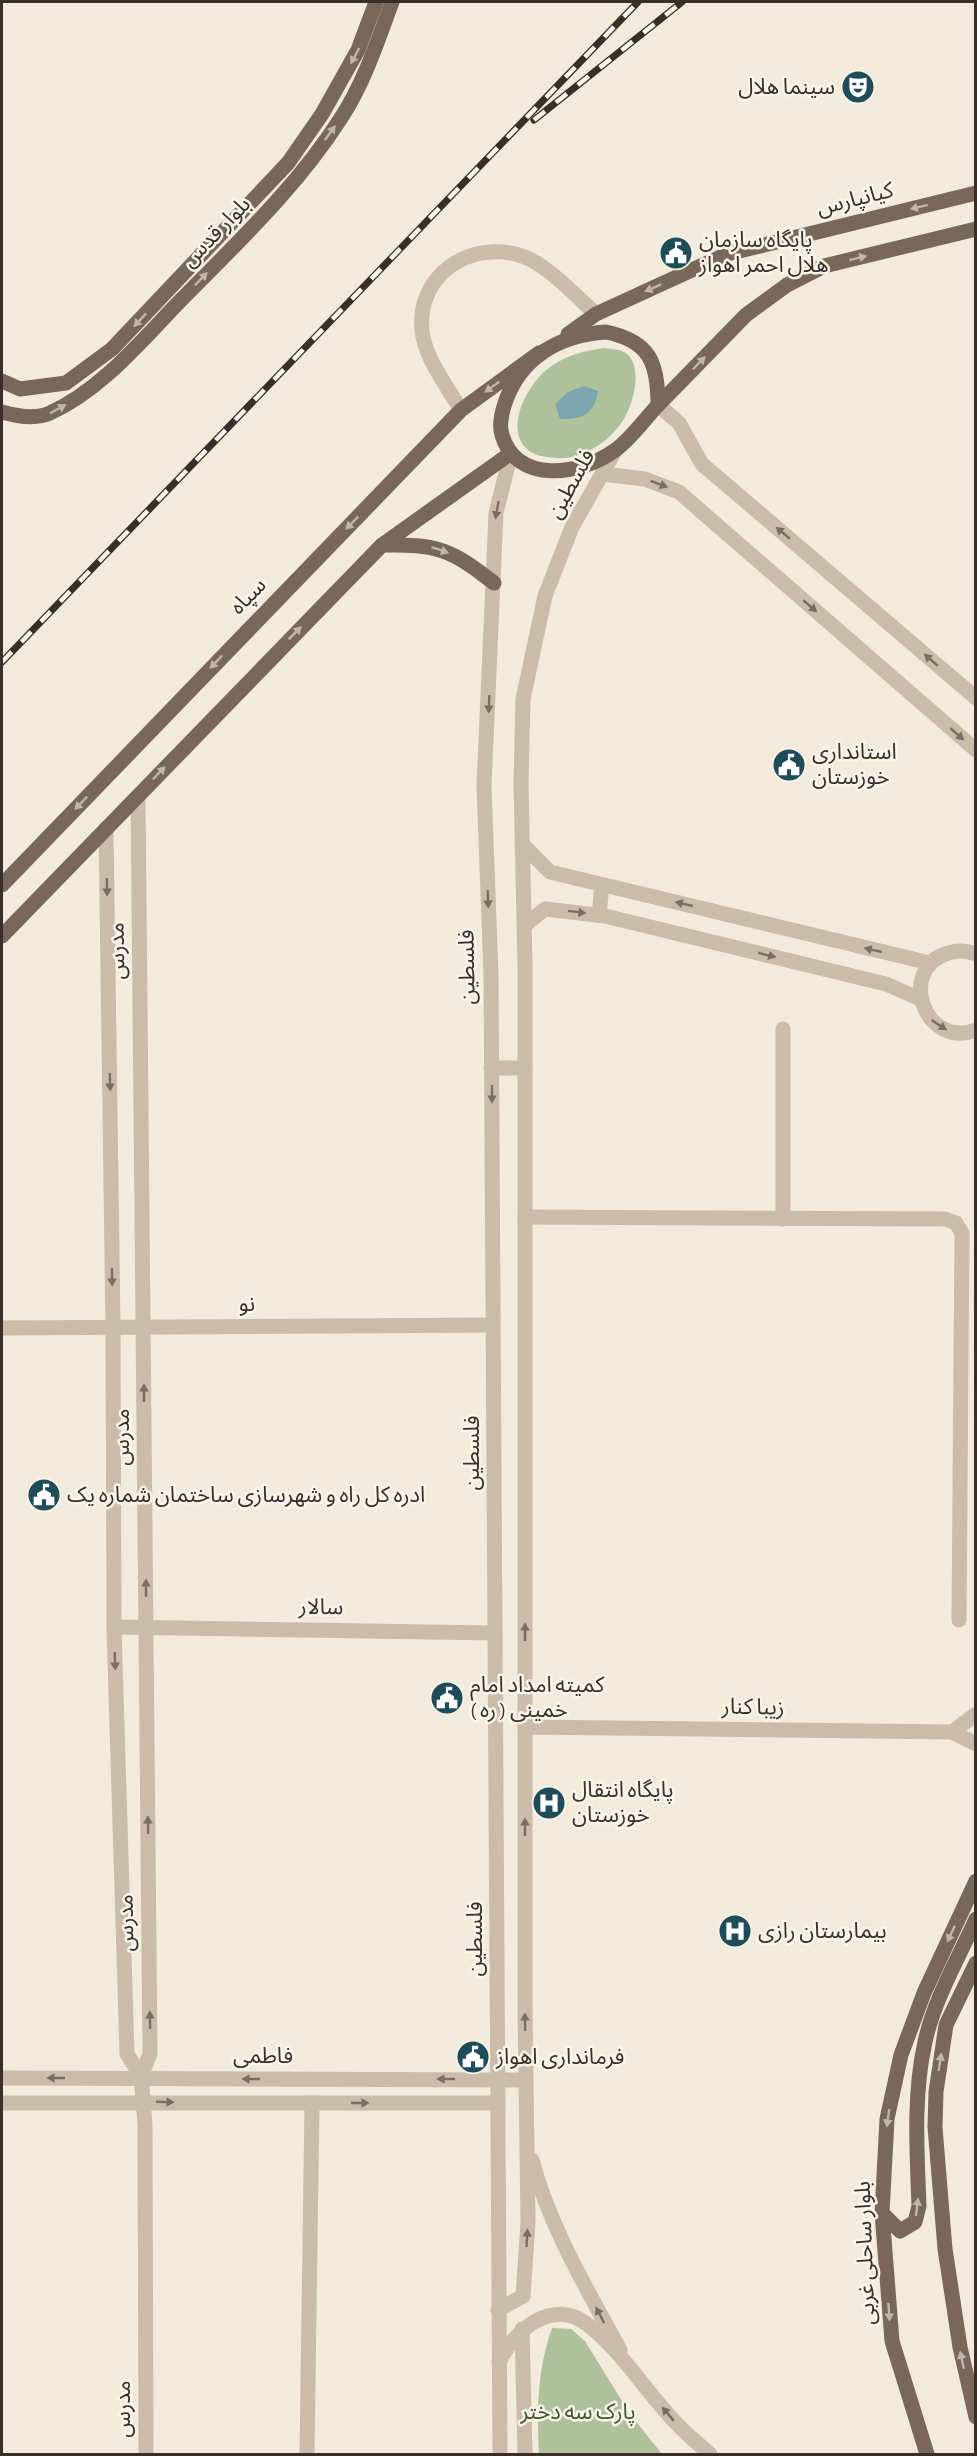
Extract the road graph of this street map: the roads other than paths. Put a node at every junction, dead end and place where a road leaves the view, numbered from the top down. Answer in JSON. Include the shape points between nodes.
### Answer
{"nodes":[{"id":1,"x":376,"y":2,"type":"edge"},
{"id":2,"x":392,"y":2,"type":"edge"},
{"id":3,"x":975,"y":193,"type":"edge"},
{"id":4,"x":975,"y":230,"type":"edge"},
{"id":5,"x":596,"y":314,"type":"junction"},
{"id":6,"x":553,"y":345,"type":"junction"},
{"id":7,"x":539,"y":353,"type":"junction"},
{"id":8,"x":2,"y":381,"type":"edge"},
{"id":9,"x":658,"y":405,"type":"junction"},
{"id":10,"x":461,"y":410,"type":"junction"},
{"id":11,"x":2,"y":412,"type":"edge"},
{"id":12,"x":615,"y":450,"type":"junction"},
{"id":13,"x":511,"y":453,"type":"junction"},
{"id":14,"x":602,"y":474,"type":"junction"},
{"id":15,"x":382,"y":545,"type":"junction"},
{"id":16,"x":494,"y":583,"type":"junction"},
{"id":17,"x":975,"y":698,"type":"edge"},
{"id":18,"x":975,"y":750,"type":"edge"},
{"id":19,"x":138,"y":796,"type":"junction"},
{"id":20,"x":106,"y":828,"type":"junction"},
{"id":21,"x":522,"y":844,"type":"junction"},
{"id":22,"x":2,"y":885,"type":"edge"},
{"id":23,"x":602,"y":885,"type":"junction"},
{"id":24,"x":599,"y":915,"type":"junction"},
{"id":25,"x":524,"y":926,"type":"junction"},
{"id":26,"x":2,"y":936,"type":"edge"},
{"id":27,"x":975,"y":954,"type":"edge"},
{"id":28,"x":930,"y":963,"type":"junction"},
{"id":29,"x":920,"y":999,"type":"junction"},
{"id":30,"x":783,"y":1029,"type":"dead end"},
{"id":31,"x":975,"y":1030,"type":"edge"},
{"id":32,"x":491,"y":1068,"type":"junction"},
{"id":33,"x":525,"y":1068,"type":"junction"},
{"id":34,"x":525,"y":1216,"type":"junction"},
{"id":35,"x":783,"y":1219,"type":"junction"},
{"id":36,"x":493,"y":1325,"type":"junction"},
{"id":37,"x":113,"y":1327,"type":"junction"},
{"id":38,"x":144,"y":1327,"type":"junction"},
{"id":39,"x":2,"y":1328,"type":"edge"},
{"id":40,"x":968,"y":1367,"type":"edge"},
{"id":41,"x":959,"y":1620,"type":"dead end"},
{"id":42,"x":146,"y":1626,"type":"junction"},
{"id":43,"x":114,"y":1627,"type":"junction"},
{"id":44,"x":495,"y":1633,"type":"junction"},
{"id":45,"x":975,"y":1714,"type":"edge"},
{"id":46,"x":525,"y":1727,"type":"junction"},
{"id":47,"x":952,"y":1732,"type":"junction"},
{"id":48,"x":975,"y":1744,"type":"edge"},
{"id":49,"x":975,"y":1881,"type":"edge"},
{"id":50,"x":975,"y":1919,"type":"edge"},
{"id":51,"x":975,"y":1963,"type":"edge"},
{"id":52,"x":942,"y":1994,"type":"junction"},
{"id":53,"x":946,"y":2025,"type":"junction"},
{"id":54,"x":141,"y":2076,"type":"junction"},
{"id":55,"x":2,"y":2078,"type":"edge"},
{"id":56,"x":498,"y":2080,"type":"junction"},
{"id":57,"x":525,"y":2080,"type":"junction"},
{"id":58,"x":142,"y":2102,"type":"junction"},
{"id":59,"x":2,"y":2103,"type":"edge"},
{"id":60,"x":312,"y":2103,"type":"junction"},
{"id":61,"x":498,"y":2103,"type":"junction"},
{"id":62,"x":935,"y":2127,"type":"junction"},
{"id":63,"x":525,"y":2135,"type":"junction"},
{"id":64,"x":918,"y":2174,"type":"junction"},
{"id":65,"x":882,"y":2213,"type":"junction"},
{"id":66,"x":498,"y":2310,"type":"junction"},
{"id":67,"x":522,"y":2329,"type":"junction"},
{"id":68,"x":498,"y":2364,"type":"junction"},
{"id":69,"x":628,"y":2366,"type":"junction"},
{"id":70,"x":975,"y":2416,"type":"edge"},
{"id":71,"x":709,"y":2453,"type":"edge"},
{"id":72,"x":146,"y":2454,"type":"edge"},
{"id":73,"x":307,"y":2454,"type":"edge"},
{"id":74,"x":500,"y":2454,"type":"edge"},
{"id":75,"x":525,"y":2454,"type":"edge"},
{"id":76,"x":927,"y":2454,"type":"edge"}],
"edges":[{"from":1,"to":8,"type":"main road","name":"بلوار قدس","one_way":true,"via":[[358,50],[322,114],[288,163],[112,349],[66,383],[20,389]]},
{"from":11,"to":2,"type":"main road","name":"بلوار قدس","one_way":true,"via":[[19,417],[48,415],[79,397],[122,359],[293,186],[342,116]]},
{"from":3,"to":5,"type":"main road","name":"کیانپارس","one_way":true,"via":[[728,254]]},
{"from":9,"to":4,"type":"main road","one_way":true,"via":[[746,315],[787,285],[824,266]]},
{"from":5,"to":6,"type":"main road","name":"کیانپارس"},
{"from":5,"to":10,"type":"street","via":[[526,257],[493,250],[469,255],[449,266],[430,288],[422,312],[424,339]]},
{"from":6,"to":7,"type":"main road"},
{"from":6,"to":9,"type":"main road","via":[[586,333],[627,337],[644,351],[657,371]]},
{"from":7,"to":10,"type":"main road","name":"سپاه","one_way":true},
{"from":7,"to":13,"type":"main road","via":[[518,377],[503,412],[501,433]]},
{"from":9,"to":12,"type":"main road"},
{"from":17,"to":9,"type":"street","one_way":true,"via":[[702,464],[679,423]]},
{"from":10,"to":22,"type":"main road","name":"سپاه","one_way":true},
{"from":12,"to":13,"type":"main road","via":[[586,466],[549,471],[527,467]]},
{"from":12,"to":14,"type":"street","name":"فلسطین"},
{"from":13,"to":15,"type":"main road"},
{"from":13,"to":16,"type":"street","name":"فلسطین","one_way":true,"via":[[496,513]]},
{"from":14,"to":18,"type":"street","one_way":true,"via":[[645,479],[679,492]]},
{"from":14,"to":21,"type":"street","name":"فلسطین","via":[[572,527],[545,596],[523,699]]},
{"from":15,"to":16,"type":"main road","one_way":true,"via":[[423,544],[462,558]]},
{"from":19,"to":15,"type":"main road","one_way":true},
{"from":16,"to":32,"type":"street","name":"فلسطین","one_way":true,"via":[[484,786]]},
{"from":19,"to":20,"type":"main road"},
{"from":19,"to":38,"type":"street","name":"مدرس"},
{"from":20,"to":26,"type":"main road"},
{"from":20,"to":37,"type":"street","name":"مدرس","one_way":true},
{"from":21,"to":23,"type":"street","via":[[550,873]]},
{"from":21,"to":25,"type":"street","name":"فلسطین"},
{"from":23,"to":24,"type":"street"},
{"from":28,"to":23,"type":"street","one_way":true},
{"from":25,"to":24,"type":"street","one_way":true,"via":[[545,909]]},
{"from":24,"to":29,"type":"street","one_way":true,"via":[[886,984]]},
{"from":25,"to":33,"type":"street","name":"فلسطین"},
{"from":27,"to":28,"type":"street","via":[[955,951]]},
{"from":28,"to":29,"type":"street","via":[[921,980]]},
{"from":29,"to":31,"type":"street","one_way":true,"via":[[924,1012],[944,1030]]},
{"from":30,"to":35,"type":"street"},
{"from":32,"to":33,"type":"street"},
{"from":32,"to":36,"type":"street","name":"فلسطین","one_way":true},
{"from":33,"to":34,"type":"street","name":"فلسطین"},
{"from":34,"to":35,"type":"street"},
{"from":46,"to":34,"type":"street","name":"فلسطین","one_way":true},
{"from":35,"to":40,"type":"street","via":[[945,1219],[956,1223],[962,1233]]},
{"from":36,"to":38,"type":"street","name":"نو"},
{"from":36,"to":44,"type":"street","name":"فلسطین"},
{"from":37,"to":38,"type":"street","name":"نو"},
{"from":37,"to":39,"type":"street","name":"نو"},
{"from":37,"to":43,"type":"street","name":"مدرس"},
{"from":42,"to":38,"type":"street","name":"مدرس","one_way":true},
{"from":40,"to":41,"type":"street"},
{"from":42,"to":43,"type":"street","name":"سالار"},
{"from":42,"to":44,"type":"street","name":"سالار"},
{"from":54,"to":42,"type":"street","name":"مدرس","one_way":true,"via":[[150,2054]]},
{"from":43,"to":54,"type":"street","name":"مدرس","one_way":true,"via":[[127,2054]]},
{"from":44,"to":56,"type":"street","name":"فلسطین"},
{"from":45,"to":47,"type":"street"},
{"from":46,"to":47,"type":"street","name":"زیبا کنار"},
{"from":57,"to":46,"type":"street","name":"فلسطین","one_way":true},
{"from":47,"to":48,"type":"street"},
{"from":49,"to":65,"type":"main road","name":"بلوار ساحلی غربی","one_way":true,"via":[[924,1993],[901,2055],[887,2119]]},
{"from":50,"to":52,"type":"main road"},
{"from":51,"to":53,"type":"main road"},
{"from":52,"to":53,"type":"main road"},
{"from":52,"to":64,"type":"main road","via":[[925,2041],[918,2092]]},
{"from":62,"to":53,"type":"main road","one_way":true},
{"from":54,"to":55,"type":"street","name":"فاطمی","one_way":true},
{"from":56,"to":54,"type":"street","name":"فاطمی","one_way":true},
{"from":54,"to":58,"type":"street","name":"مدرس"},
{"from":56,"to":57,"type":"street","name":"فاطمی"},
{"from":56,"to":61,"type":"street","name":"فلسطین"},
{"from":57,"to":63,"type":"street","name":"فلسطین"},
{"from":58,"to":59,"type":"street","name":"فاطمی"},
{"from":58,"to":60,"type":"street","name":"فاطمی","one_way":true},
{"from":58,"to":72,"type":"street","name":"مدرس"},
{"from":60,"to":61,"type":"street","name":"فاطمی","one_way":true},
{"from":60,"to":73,"type":"street"},
{"from":61,"to":66,"type":"street","name":"فلسطین"},
{"from":62,"to":64,"type":"main road"},
{"from":70,"to":62,"type":"main road","one_way":true,"via":[[945,2249]]},
{"from":66,"to":63,"type":"street","name":"فلسطین","one_way":true,"via":[[523,2296],[528,2222]]},
{"from":69,"to":63,"type":"street","one_way":true,"via":[[578,2274],[540,2191]]},
{"from":65,"to":64,"type":"main road","one_way":true,"via":[[900,2231],[915,2222]]},
{"from":65,"to":76,"type":"main road","name":"بلوار ساحلی غربی","one_way":true,"via":[[892,2341]]},
{"from":66,"to":68,"type":"street","name":"فلسطین"},
{"from":67,"to":68,"type":"street","via":[[506,2347]]},
{"from":67,"to":69,"type":"street","via":[[545,2316],[570,2316],[586,2323]]},
{"from":67,"to":75,"type":"street"},
{"from":68,"to":74,"type":"street","name":"فلسطین"},
{"from":71,"to":69,"type":"street","one_way":true,"via":[[677,2424]]}]}
